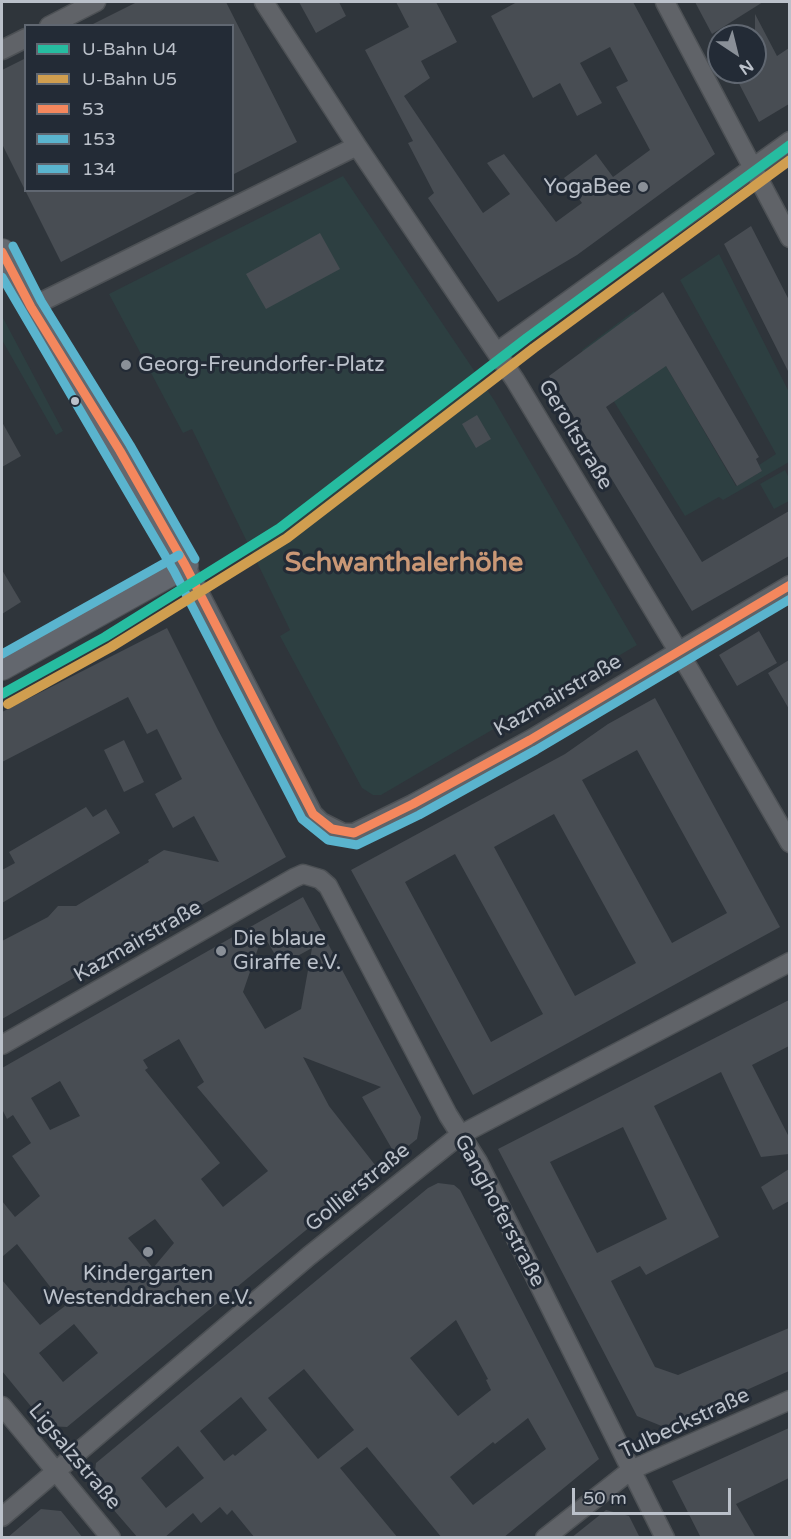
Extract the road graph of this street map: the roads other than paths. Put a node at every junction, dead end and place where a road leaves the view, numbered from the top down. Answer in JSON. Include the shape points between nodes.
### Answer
{"nodes":[{"id":1,"x":96,"y":2,"type":"edge"},
{"id":2,"x":264,"y":2,"type":"edge"},
{"id":3,"x":665,"y":2,"type":"edge"},
{"id":4,"x":54,"y":24,"type":"edge"},
{"id":5,"x":24,"y":39,"type":"edge"},
{"id":6,"x":2,"y":50,"type":"edge"},
{"id":7,"x":789,"y":141,"type":"edge"},
{"id":8,"x":357,"y":146,"type":"junction"},
{"id":9,"x":753,"y":168,"type":"junction"},
{"id":10,"x":789,"y":238,"type":"edge"},
{"id":11,"x":2,"y":252,"type":"edge"},
{"id":12,"x":31,"y":307,"type":"junction"},
{"id":13,"x":497,"y":352,"type":"junction"},
{"id":14,"x":185,"y":565,"type":"junction"},
{"id":15,"x":789,"y":585,"type":"edge"},
{"id":16,"x":678,"y":650,"type":"junction"},
{"id":17,"x":2,"y":667,"type":"edge"},
{"id":18,"x":789,"y":843,"type":"edge"},
{"id":19,"x":328,"y":886,"type":"joint"},
{"id":20,"x":789,"y":962,"type":"edge"},
{"id":21,"x":2,"y":1045,"type":"edge"},
{"id":22,"x":460,"y":1135,"type":"junction"},
{"id":23,"x":789,"y":1400,"type":"edge"},
{"id":24,"x":2,"y":1406,"type":"edge"},
{"id":25,"x":631,"y":1470,"type":"junction"},
{"id":26,"x":56,"y":1472,"type":"junction"},
{"id":27,"x":2,"y":1517,"type":"edge"},
{"id":28,"x":111,"y":1538,"type":"edge"},
{"id":29,"x":545,"y":1538,"type":"edge"},
{"id":30,"x":665,"y":1538,"type":"edge"}],
"edges":[{"from":1,"to":4,"type":"street"},
{"from":2,"to":8,"type":"street","name":"Geroltstraße"},
{"from":3,"to":9,"type":"street"},
{"from":5,"to":6,"type":"street"},
{"from":7,"to":9,"type":"street"},
{"from":8,"to":12,"type":"street"},
{"from":8,"to":13,"type":"street","name":"Geroltstraße"},
{"from":9,"to":10,"type":"street"},
{"from":9,"to":13,"type":"street"},
{"from":11,"to":12,"type":"street"},
{"from":12,"to":14,"type":"street"},
{"from":13,"to":16,"type":"street","name":"Geroltstraße"},
{"from":14,"to":16,"type":"street","name":"Kazmairstraße","via":[[313,814],[343,833],[354,832],[442,789]]},
{"from":14,"to":17,"type":"street"},
{"from":15,"to":16,"type":"street","name":"Kazmairstraße"},
{"from":16,"to":18,"type":"street","name":"Geroltstraße"},
{"from":19,"to":21,"type":"street","name":"Kazmairstraße","via":[[314,875],[294,878]]},
{"from":19,"to":22,"type":"street","name":"Ganghoferstraße"},
{"from":20,"to":22,"type":"street","name":"Gollierstraße"},
{"from":22,"to":25,"type":"street","name":"Ganghoferstraße","via":[[478,1162]]},
{"from":22,"to":26,"type":"street","name":"Gollierstraße","via":[[309,1256]]},
{"from":23,"to":25,"type":"street","name":"Tulbeckstraße"},
{"from":24,"to":26,"type":"street","name":"Ligsalzstraße"},
{"from":25,"to":29,"type":"street","name":"Tulbeckstraße"},
{"from":25,"to":30,"type":"street","name":"Ganghoferstraße"},
{"from":26,"to":27,"type":"street","name":"Gollierstraße"},
{"from":26,"to":28,"type":"street","name":"Ligsalzstraße"}]}
